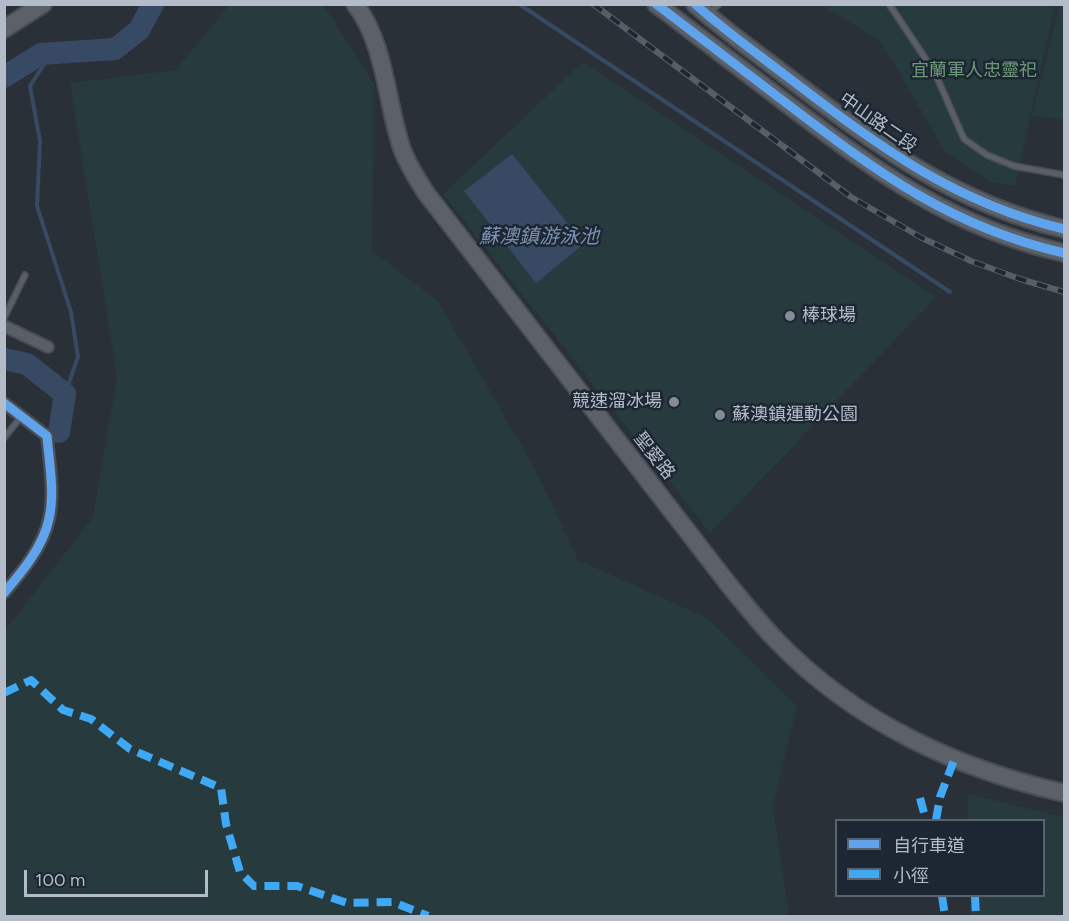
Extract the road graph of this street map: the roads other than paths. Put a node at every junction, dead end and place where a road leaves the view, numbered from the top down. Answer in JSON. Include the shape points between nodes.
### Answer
{"nodes":[{"id":1,"x":28,"y":4,"type":"edge"},
{"id":2,"x":43,"y":4,"type":"edge"},
{"id":3,"x":355,"y":4,"type":"edge"},
{"id":4,"x":656,"y":4,"type":"edge"},
{"id":5,"x":891,"y":5,"type":"edge"},
{"id":6,"x":702,"y":7,"type":"edge"},
{"id":7,"x":4,"y":15,"type":"edge"},
{"id":8,"x":4,"y":29,"type":"edge"},
{"id":9,"x":1065,"y":175,"type":"edge"},
{"id":10,"x":1065,"y":229,"type":"edge"},
{"id":11,"x":1065,"y":253,"type":"edge"},
{"id":12,"x":26,"y":275,"type":"dead end"},
{"id":13,"x":4,"y":318,"type":"edge"},
{"id":14,"x":4,"y":326,"type":"edge"},
{"id":15,"x":48,"y":347,"type":"dead end"},
{"id":16,"x":4,"y":404,"type":"edge"},
{"id":17,"x":21,"y":418,"type":"junction"},
{"id":18,"x":4,"y":438,"type":"edge"},
{"id":19,"x":4,"y":593,"type":"edge"},
{"id":20,"x":1065,"y":792,"type":"edge"}],
"edges":[{"from":1,"to":7,"type":"main road"},
{"from":2,"to":8,"type":"main road"},
{"from":3,"to":20,"type":"main road","name":"聖愛路","via":[[379,55],[402,149],[426,193],[729,585],[777,641],[808,670],[884,725],[972,768]]},
{"from":4,"to":11,"type":"main road","via":[[894,183],[998,234]]},
{"from":5,"to":9,"type":"lane","via":[[935,74],[964,139],[987,155],[1014,166]]},
{"from":6,"to":10,"type":"main road","name":"中山路二段","via":[[904,162],[985,203]]},
{"from":12,"to":13,"type":"lane"},
{"from":14,"to":15,"type":"street"},
{"from":16,"to":17,"type":"street"},
{"from":17,"to":18,"type":"lane"},
{"from":17,"to":19,"type":"street","via":[[46,436],[51,487],[49,519],[38,546]]}]}
